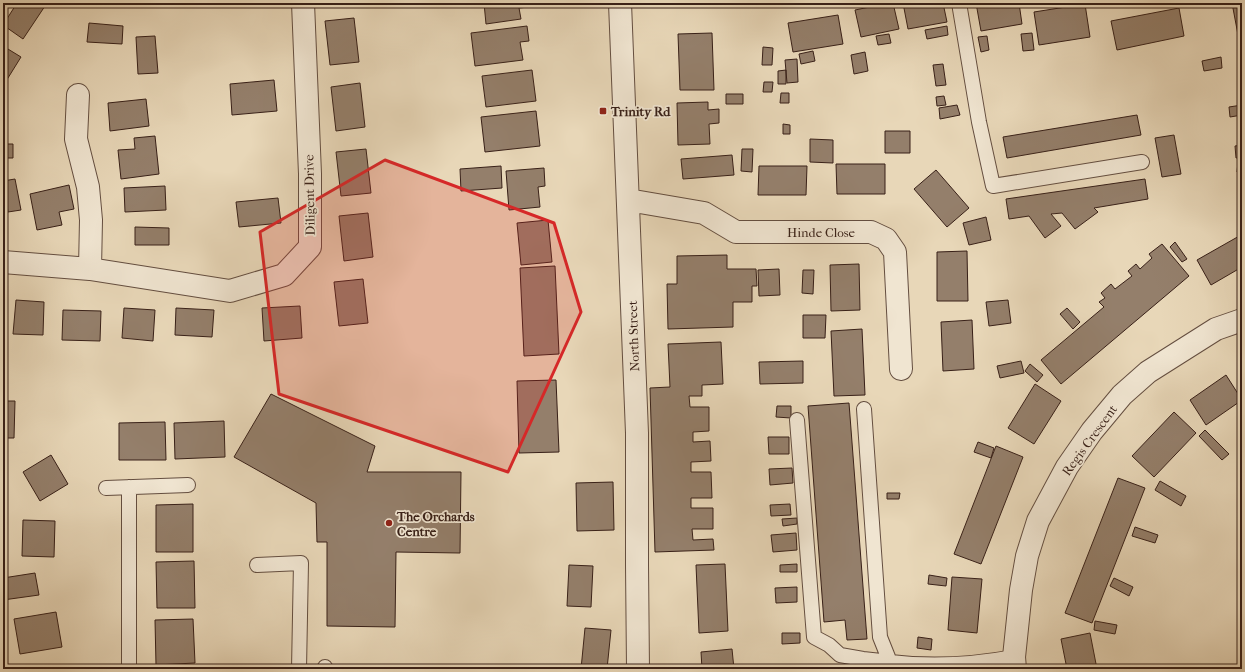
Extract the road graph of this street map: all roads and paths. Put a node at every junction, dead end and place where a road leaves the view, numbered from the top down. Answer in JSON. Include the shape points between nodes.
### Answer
{"nodes":[{"id":1,"x":303,"y":3,"type":"edge"},
{"id":2,"x":623,"y":3,"type":"edge"},
{"id":3,"x":959,"y":3,"type":"edge"},
{"id":4,"x":78,"y":95,"type":"dead end"},
{"id":5,"x":1142,"y":162,"type":"dead end"},
{"id":6,"x":628,"y":200,"type":"junction"},
{"id":7,"x":3,"y":262,"type":"edge"},
{"id":8,"x":90,"y":269,"type":"junction"},
{"id":9,"x":1242,"y":320,"type":"edge"},
{"id":10,"x":900,"y":369,"type":"dead end"},
{"id":11,"x":864,"y":409,"type":"dead end"},
{"id":12,"x":797,"y":420,"type":"dead end"},
{"id":13,"x":188,"y":485,"type":"dead end"},
{"id":14,"x":129,"y":487,"type":"junction"},
{"id":15,"x":106,"y":488,"type":"dead end"},
{"id":16,"x":257,"y":565,"type":"dead end"},
{"id":17,"x":890,"y":662,"type":"junction"},
{"id":18,"x":1015,"y":663,"type":"edge"},
{"id":19,"x":129,"y":669,"type":"edge"},
{"id":20,"x":300,"y":669,"type":"edge"},
{"id":21,"x":638,"y":669,"type":"edge"}],
"edges":[{"from":1,"to":8,"type":"street","name":"Diligent Drive","via":[[310,174],[310,247],[284,275],[230,291]]},
{"from":2,"to":6,"type":"street","name":"North Street"},
{"from":3,"to":5,"type":"lane","via":[[979,122],[993,186]]},
{"from":4,"to":8,"type":"street","via":[[76,139],[88,187],[92,220]]},
{"from":6,"to":10,"type":"street","name":"Hinde Close","via":[[704,213],[736,232],[871,232],[886,239],[895,252]]},
{"from":6,"to":21,"type":"street","name":"North Street","via":[[637,433]]},
{"from":7,"to":8,"type":"street","name":"Diligent Drive"},
{"from":9,"to":18,"type":"street","name":"Regis Crescent","via":[[1216,329],[1148,372],[1122,395],[1092,430],[1067,467],[1038,521],[1027,556],[1020,590]]},
{"from":11,"to":17,"type":"lane","via":[[880,637]]},
{"from":12,"to":17,"type":"lane","via":[[814,637],[829,644],[840,655]]},
{"from":13,"to":14,"type":"lane"},
{"from":14,"to":15,"type":"lane"},
{"from":14,"to":19,"type":"lane"},
{"from":16,"to":20,"type":"lane","via":[[301,563]]},
{"from":17,"to":18,"type":"lane","via":[[922,665]]}]}
